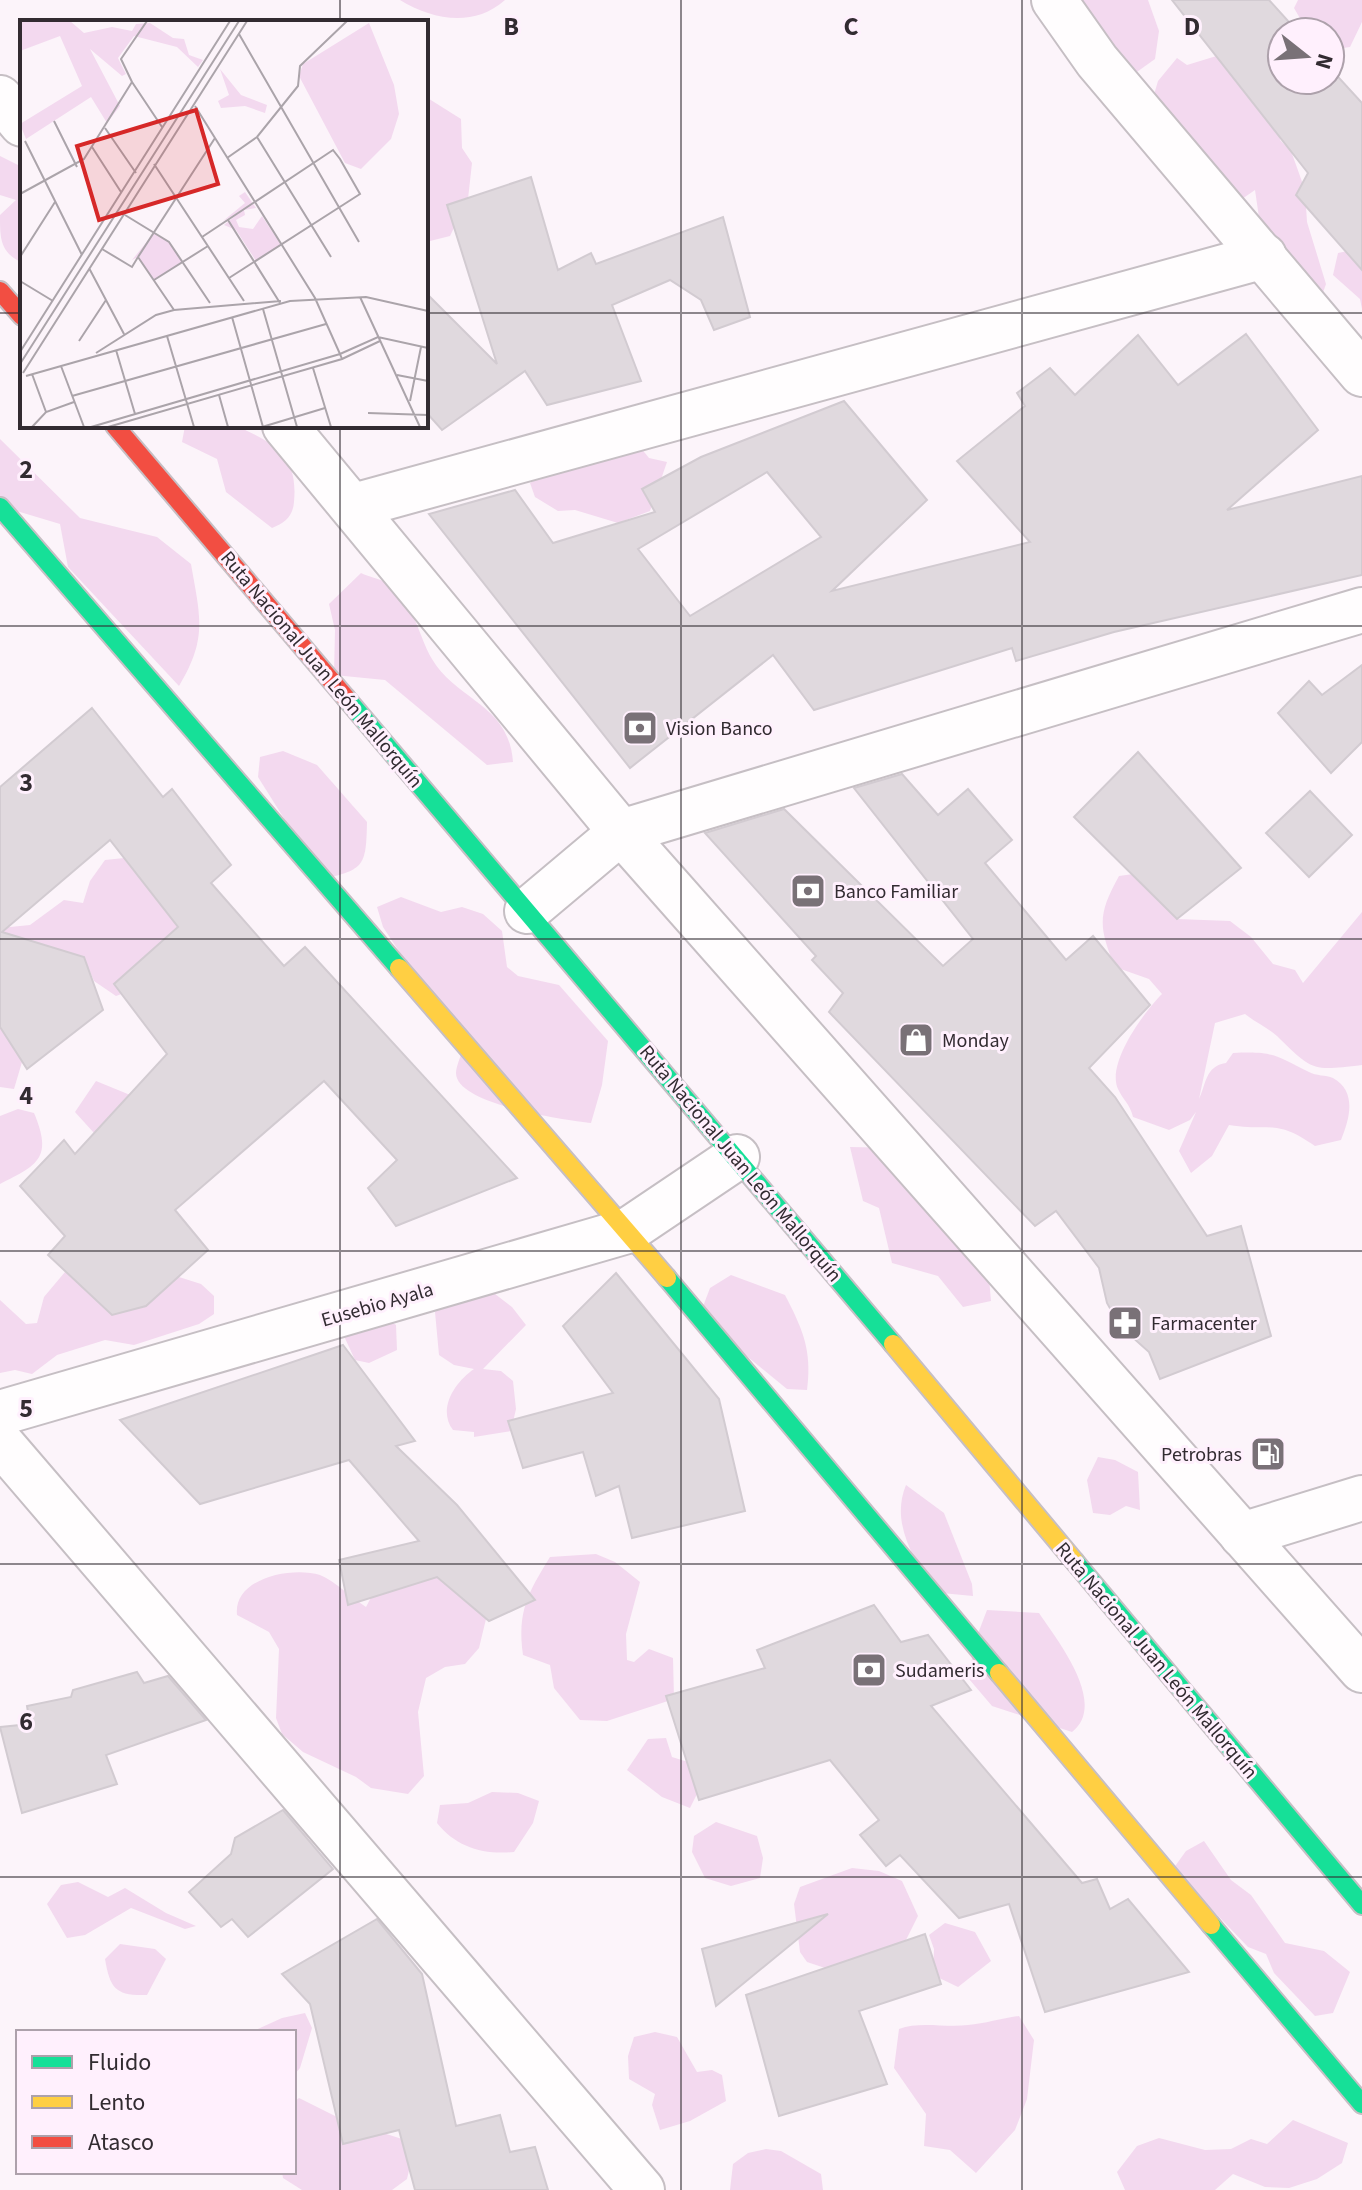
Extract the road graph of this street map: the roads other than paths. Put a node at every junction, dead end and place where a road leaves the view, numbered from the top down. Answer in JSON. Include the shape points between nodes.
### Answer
{"nodes":[{"id":1,"x":1054,"y":0,"type":"edge"},
{"id":2,"x":0,"y":98,"type":"edge"},
{"id":3,"x":20,"y":122,"type":"edge"},
{"id":4,"x":1264,"y":256,"type":"junction"},
{"id":5,"x":0,"y":291,"type":"edge"},
{"id":6,"x":20,"y":314,"type":"edge"},
{"id":7,"x":1362,"y":374,"type":"edge"},
{"id":8,"x":117,"y":428,"type":"edge"},
{"id":9,"x":287,"y":428,"type":"edge"},
{"id":10,"x":354,"y":506,"type":"junction"},
{"id":11,"x":0,"y":507,"type":"edge"},
{"id":12,"x":1362,"y":610,"type":"edge"},
{"id":13,"x":621,"y":832,"type":"junction"},
{"id":14,"x":527,"y":911,"type":"junction"},
{"id":15,"x":737,"y":1157,"type":"junction"},
{"id":16,"x":627,"y":1231,"type":"junction"},
{"id":17,"x":0,"y":1413,"type":"edge"},
{"id":18,"x":0,"y":1442,"type":"edge"},
{"id":19,"x":1362,"y":1498,"type":"edge"},
{"id":20,"x":1242,"y":1535,"type":"junction"},
{"id":21,"x":1362,"y":1670,"type":"edge"},
{"id":22,"x":1362,"y":1905,"type":"edge"},
{"id":23,"x":1362,"y":2104,"type":"edge"},
{"id":24,"x":642,"y":2190,"type":"edge"}],
"edges":[{"from":1,"to":4,"type":"street","via":[[1097,61]]},
{"from":2,"to":3,"type":"street"},
{"from":4,"to":7,"type":"street"},
{"from":4,"to":10,"type":"street"},
{"from":5,"to":6,"type":"main road"},
{"from":8,"to":14,"type":"main road","name":"Ruta Nacional Juan León Mallorquín"},
{"from":9,"to":10,"type":"street"},
{"from":10,"to":13,"type":"street"},
{"from":11,"to":16,"type":"main road"},
{"from":12,"to":13,"type":"street"},
{"from":13,"to":14,"type":"street"},
{"from":13,"to":20,"type":"street"},
{"from":14,"to":15,"type":"main road","name":"Ruta Nacional Juan León Mallorquín"},
{"from":15,"to":16,"type":"street","name":"Eusebio Ayala"},
{"from":15,"to":22,"type":"main road","name":"Ruta Nacional Juan León Mallorquín"},
{"from":16,"to":17,"type":"street","name":"Eusebio Ayala"},
{"from":16,"to":23,"type":"main road"},
{"from":18,"to":24,"type":"street"},
{"from":19,"to":20,"type":"street"},
{"from":20,"to":21,"type":"street"}]}
